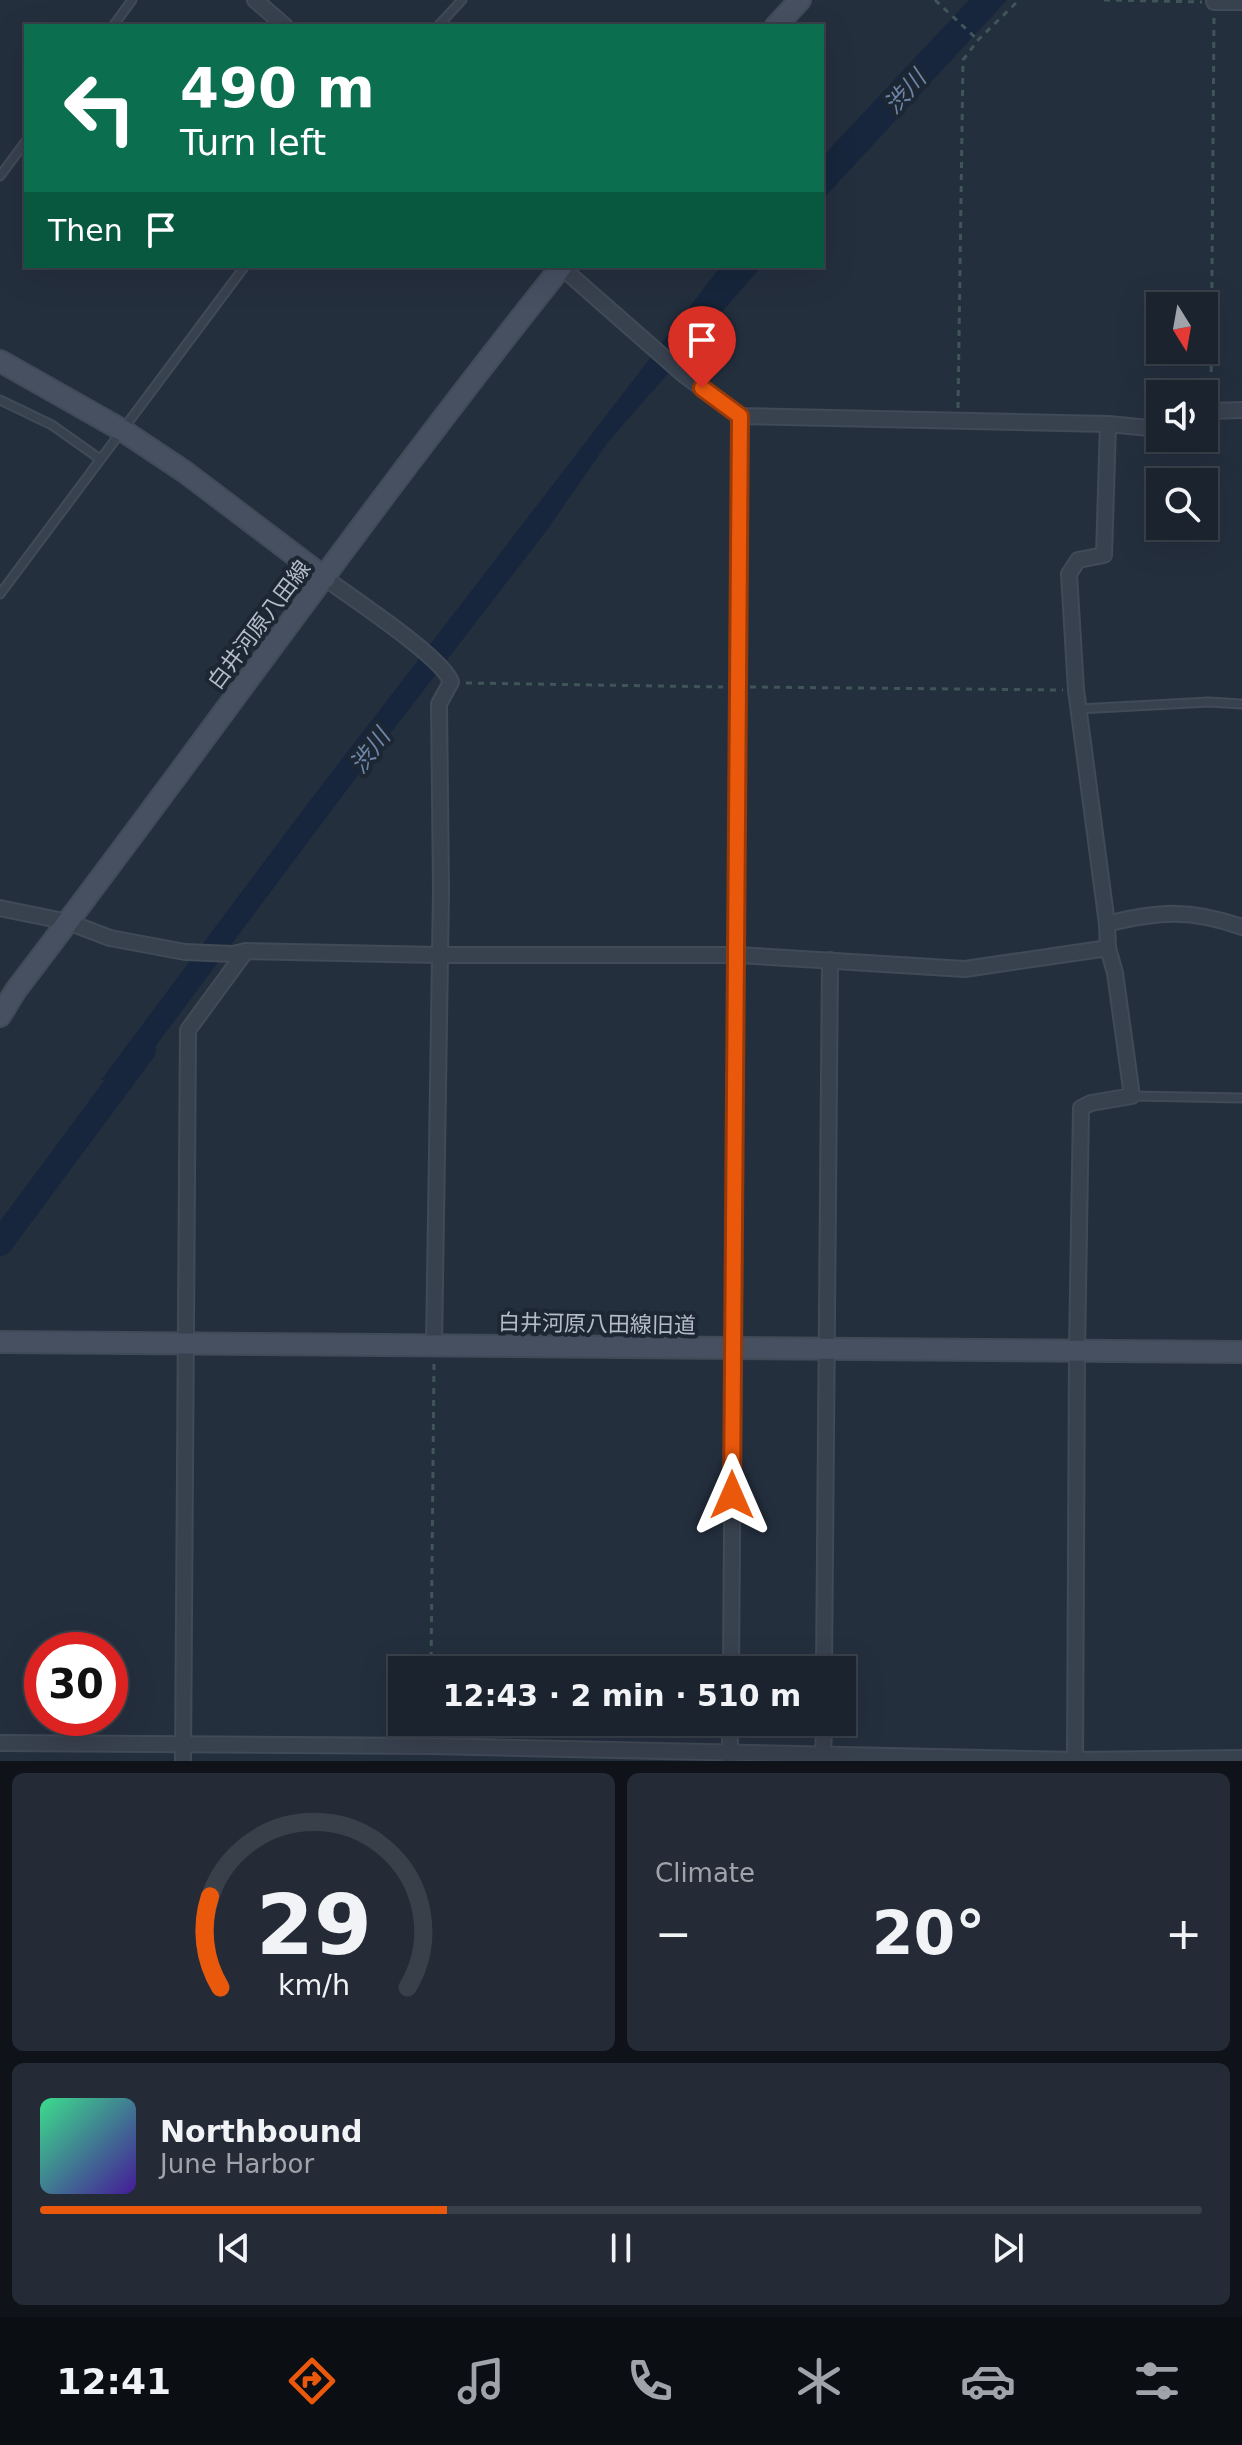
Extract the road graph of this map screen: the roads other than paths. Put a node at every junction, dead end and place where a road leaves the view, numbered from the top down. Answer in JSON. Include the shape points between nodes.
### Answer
{"nodes":[{"id":1,"x":132,"y":0,"type":"edge"},
{"id":2,"x":255,"y":0,"type":"edge"},
{"id":3,"x":462,"y":0,"type":"edge"},
{"id":4,"x":800,"y":0,"type":"edge"},
{"id":5,"x":1214,"y":2,"type":"edge"},
{"id":6,"x":1242,"y":2,"type":"edge"},
{"id":7,"x":114,"y":24,"type":"edge"},
{"id":8,"x":283,"y":24,"type":"edge"},
{"id":9,"x":440,"y":24,"type":"edge"},
{"id":10,"x":778,"y":24,"type":"edge"},
{"id":11,"x":24,"y":144,"type":"edge"},
{"id":12,"x":0,"y":176,"type":"edge"},
{"id":13,"x":244,"y":268,"type":"edge"},
{"id":14,"x":559,"y":268,"type":"edge"},
{"id":15,"x":563,"y":268,"type":"edge"},
{"id":16,"x":0,"y":361,"type":"edge"},
{"id":17,"x":0,"y":400,"type":"edge"},
{"id":18,"x":1242,"y":410,"type":"edge"},
{"id":19,"x":1218,"y":415,"type":"edge"},
{"id":20,"x":740,"y":416,"type":"junction"},
{"id":21,"x":1108,"y":424,"type":"junction"},
{"id":22,"x":1146,"y":428,"type":"edge"},
{"id":23,"x":122,"y":430,"type":"junction"},
{"id":24,"x":100,"y":459,"type":"junction"},
{"id":25,"x":325,"y":578,"type":"junction"},
{"id":26,"x":0,"y":594,"type":"edge"},
{"id":27,"x":1242,"y":704,"type":"edge"},
{"id":28,"x":1078,"y":709,"type":"junction"},
{"id":29,"x":0,"y":908,"type":"edge"},
{"id":30,"x":68,"y":922,"type":"junction"},
{"id":31,"x":1107,"y":924,"type":"junction"},
{"id":32,"x":1242,"y":927,"type":"edge"},
{"id":33,"x":1108,"y":948,"type":"junction"},
{"id":34,"x":239,"y":953,"type":"junction"},
{"id":35,"x":438,"y":955,"type":"junction"},
{"id":36,"x":738,"y":955,"type":"junction"},
{"id":37,"x":830,"y":960,"type":"junction"},
{"id":38,"x":0,"y":1016,"type":"edge"},
{"id":39,"x":1132,"y":1096,"type":"junction"},
{"id":40,"x":1242,"y":1098,"type":"edge"},
{"id":41,"x":0,"y":1342,"type":"edge"},
{"id":42,"x":186,"y":1345,"type":"junction"},
{"id":43,"x":434,"y":1346,"type":"junction"},
{"id":44,"x":733,"y":1349,"type":"junction"},
{"id":45,"x":828,"y":1350,"type":"junction"},
{"id":46,"x":1077,"y":1352,"type":"junction"},
{"id":47,"x":1242,"y":1352,"type":"edge"},
{"id":48,"x":731,"y":1656,"type":"edge"},
{"id":49,"x":824,"y":1656,"type":"edge"},
{"id":50,"x":824,"y":1736,"type":"edge"},
{"id":51,"x":0,"y":1743,"type":"edge"},
{"id":52,"x":183,"y":1744,"type":"junction"},
{"id":53,"x":730,"y":1756,"type":"edge"},
{"id":54,"x":823,"y":1757,"type":"edge"},
{"id":55,"x":1242,"y":1758,"type":"edge"},
{"id":56,"x":183,"y":1761,"type":"edge"},
{"id":57,"x":1075,"y":1761,"type":"edge"}],
"edges":[{"from":1,"to":7,"type":"lane"},
{"from":2,"to":8,"type":"street"},
{"from":3,"to":9,"type":"lane"},
{"from":4,"to":10,"type":"street"},
{"from":5,"to":6,"type":"street"},
{"from":11,"to":12,"type":"lane"},
{"from":13,"to":23,"type":"lane"},
{"from":14,"to":25,"type":"street","name":"白井河原八田線"},
{"from":15,"to":20,"type":"street","via":[[683,374]]},
{"from":16,"to":23,"type":"street"},
{"from":17,"to":24,"type":"lane","via":[[52,425]]},
{"from":18,"to":19,"type":"street"},
{"from":20,"to":21,"type":"street"},
{"from":20,"to":36,"type":"street"},
{"from":21,"to":22,"type":"street"},
{"from":21,"to":28,"type":"street","via":[[1104,555],[1078,560],[1069,574]]},
{"from":23,"to":24,"type":"lane"},
{"from":23,"to":25,"type":"street"},
{"from":24,"to":26,"type":"lane"},
{"from":25,"to":30,"type":"street","name":"白井河原八田線"},
{"from":25,"to":35,"type":"street","via":[[413,643],[449,678],[439,704]]},
{"from":27,"to":28,"type":"lane"},
{"from":28,"to":31,"type":"street"},
{"from":29,"to":30,"type":"street"},
{"from":30,"to":34,"type":"street","via":[[110,938],[185,952]]},
{"from":30,"to":38,"type":"street","name":"白井河原八田線"},
{"from":31,"to":32,"type":"street","via":[[1178,912]]},
{"from":31,"to":33,"type":"street"},
{"from":33,"to":37,"type":"street","via":[[965,969]]},
{"from":33,"to":39,"type":"street"},
{"from":34,"to":35,"type":"street"},
{"from":34,"to":42,"type":"street","via":[[188,1030]]},
{"from":35,"to":36,"type":"street"},
{"from":35,"to":43,"type":"street"},
{"from":36,"to":37,"type":"street"},
{"from":36,"to":44,"type":"street"},
{"from":37,"to":45,"type":"street"},
{"from":39,"to":40,"type":"lane"},
{"from":39,"to":46,"type":"street","via":[[1081,1108]]},
{"from":41,"to":42,"type":"street","name":"白井河原八田線旧道"},
{"from":42,"to":43,"type":"street","name":"白井河原八田線旧道"},
{"from":42,"to":52,"type":"street"},
{"from":43,"to":44,"type":"street","name":"白井河原八田線旧道"},
{"from":44,"to":45,"type":"street","name":"白井河原八田線旧道"},
{"from":44,"to":48,"type":"street"},
{"from":45,"to":46,"type":"street","name":"白井河原八田線旧道"},
{"from":45,"to":49,"type":"street"},
{"from":46,"to":47,"type":"street","name":"白井河原八田線旧道"},
{"from":46,"to":57,"type":"street"},
{"from":50,"to":54,"type":"street"},
{"from":51,"to":52,"type":"street"},
{"from":52,"to":53,"type":"street"},
{"from":52,"to":56,"type":"street"},
{"from":53,"to":54,"type":"street"},
{"from":54,"to":57,"type":"street"},
{"from":55,"to":57,"type":"street"}]}
